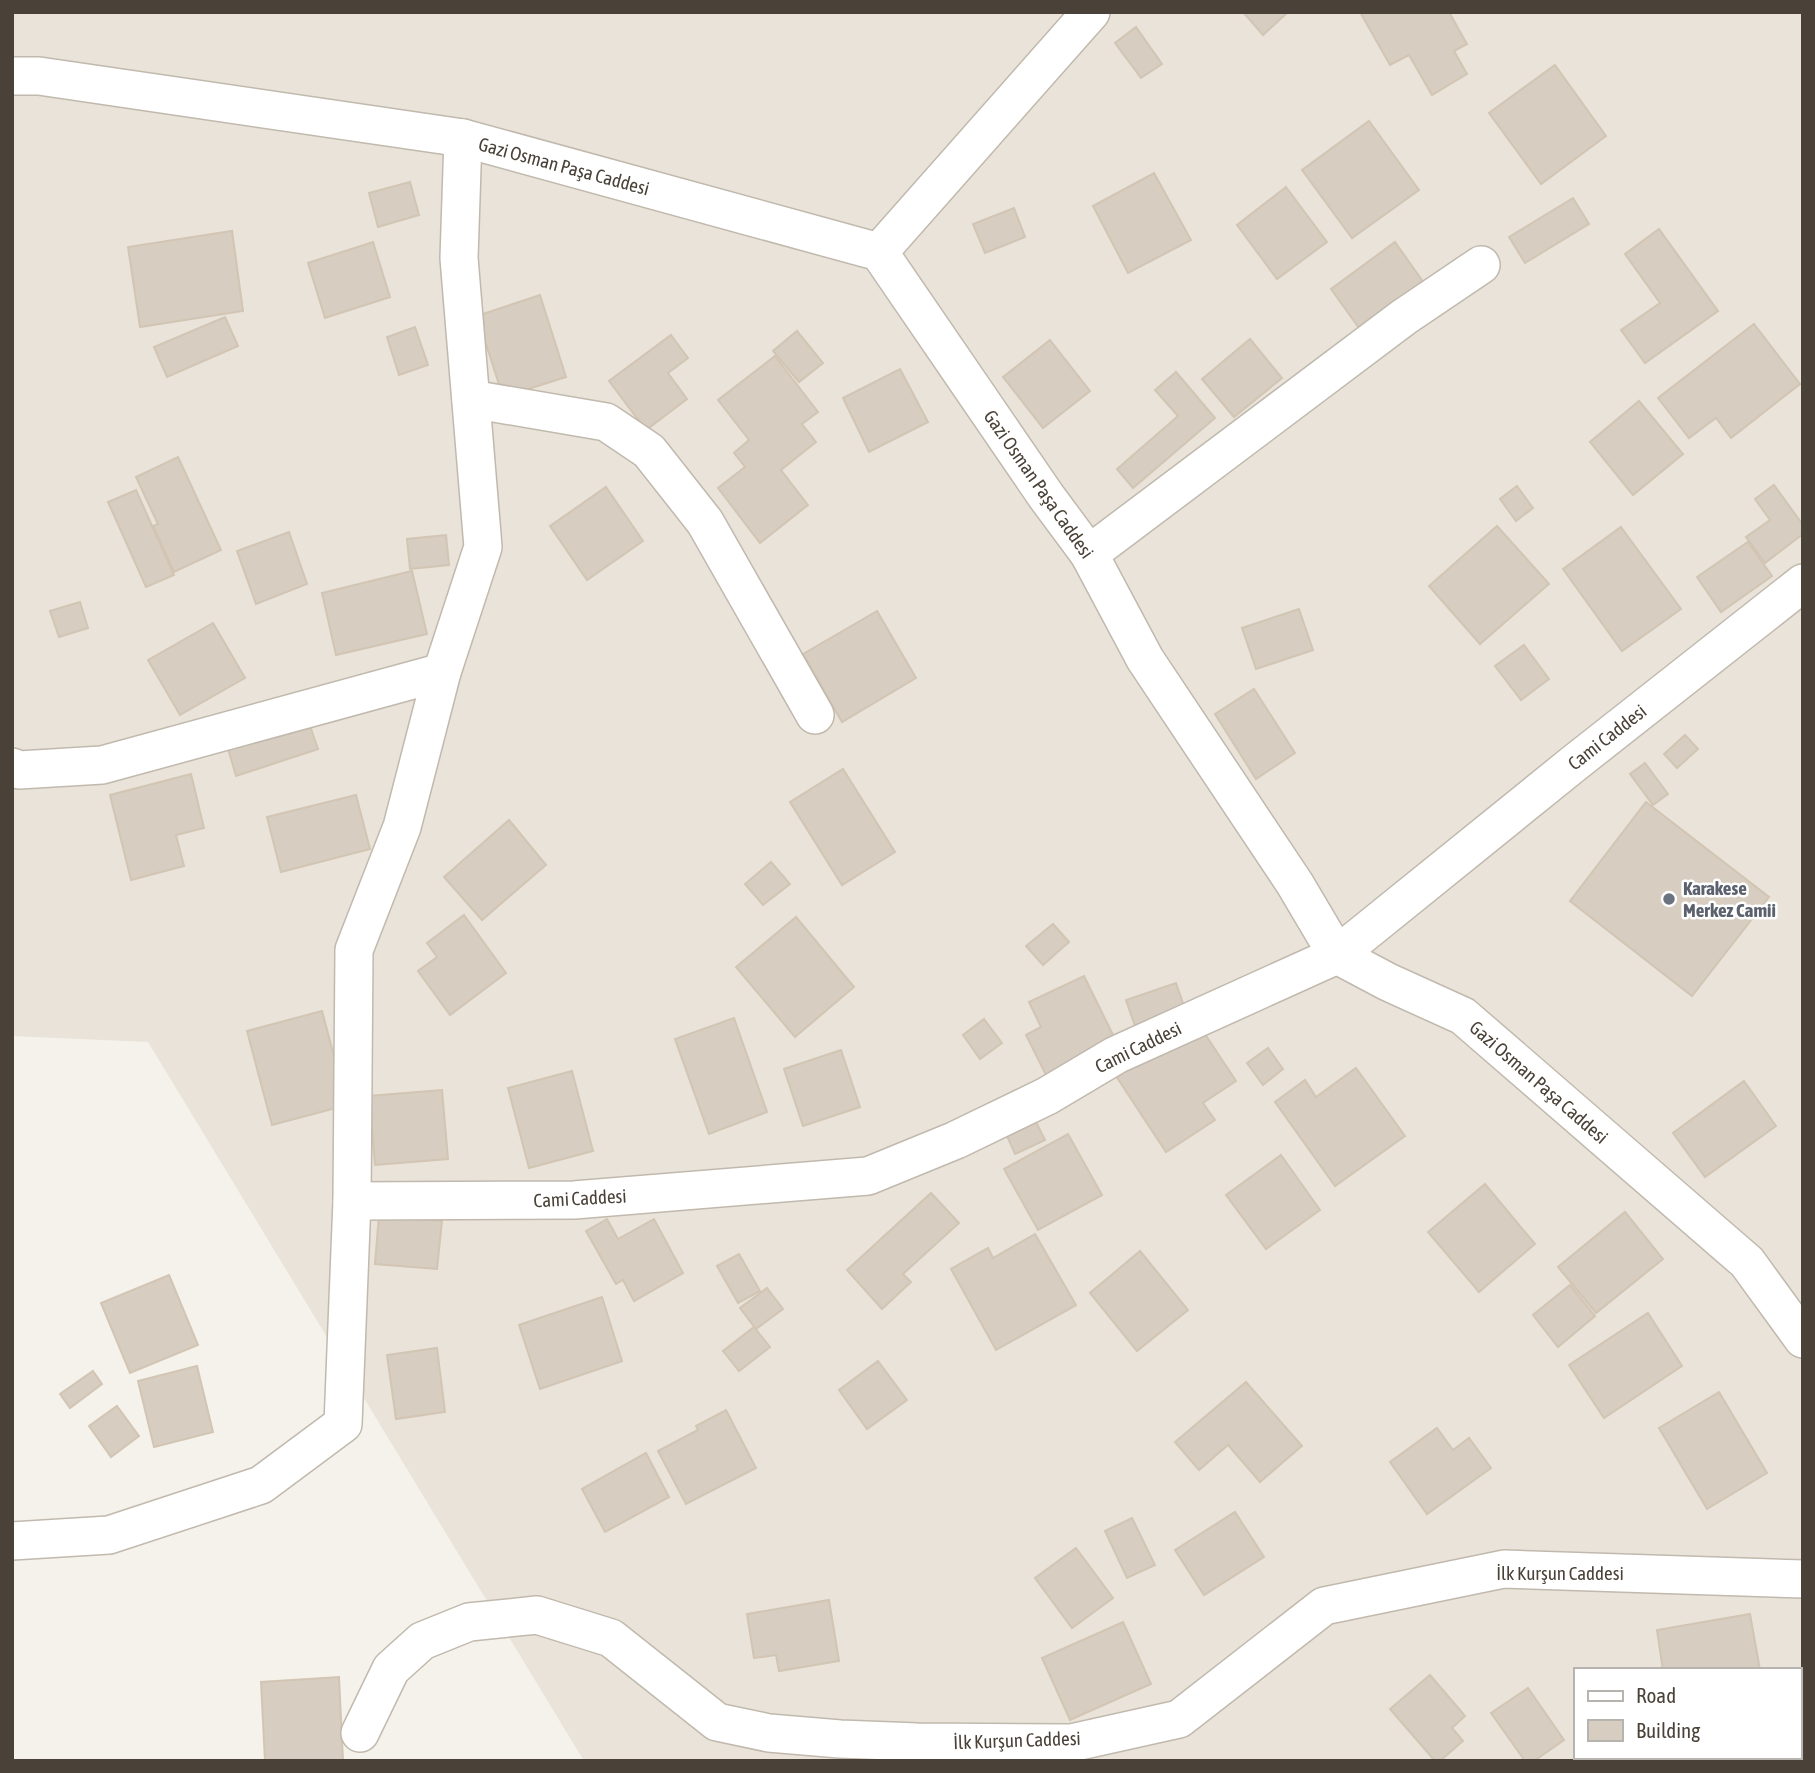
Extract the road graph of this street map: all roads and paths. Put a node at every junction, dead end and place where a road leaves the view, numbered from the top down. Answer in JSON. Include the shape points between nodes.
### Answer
{"nodes":[{"id":1,"x":1091,"y":12,"type":"edge"},
{"id":2,"x":12,"y":76,"type":"edge"},
{"id":3,"x":463,"y":138,"type":"junction"},
{"id":4,"x":879,"y":252,"type":"junction"},
{"id":5,"x":1481,"y":265,"type":"dead end"},
{"id":6,"x":471,"y":399,"type":"junction"},
{"id":7,"x":1089,"y":554,"type":"junction"},
{"id":8,"x":1803,"y":583,"type":"edge"},
{"id":9,"x":442,"y":672,"type":"junction"},
{"id":10,"x":815,"y":715,"type":"dead end"},
{"id":11,"x":12,"y":767,"type":"edge"},
{"id":12,"x":1337,"y":956,"type":"junction"},
{"id":13,"x":352,"y":1201,"type":"junction"},
{"id":14,"x":1803,"y":1339,"type":"edge"},
{"id":15,"x":12,"y":1541,"type":"edge"},
{"id":16,"x":1803,"y":1579,"type":"edge"},
{"id":17,"x":360,"y":1733,"type":"dead end"}],
"edges":[{"from":1,"to":4,"type":"street"},
{"from":2,"to":3,"type":"street","name":"Gazi Osman Paşa Caddesi","via":[[39,76]]},
{"from":3,"to":4,"type":"street","name":"Gazi Osman Paşa Caddesi"},
{"from":3,"to":6,"type":"street","via":[[459,258]]},
{"from":4,"to":7,"type":"street","name":"Gazi Osman Paşa Caddesi"},
{"from":5,"to":7,"type":"street","via":[[1404,317]]},
{"from":6,"to":9,"type":"street","via":[[483,547]]},
{"from":6,"to":10,"type":"street","via":[[606,422],[649,451],[705,522]]},
{"from":7,"to":12,"type":"street","name":"Gazi Osman Paşa Caddesi","via":[[1145,659],[1295,884]]},
{"from":8,"to":12,"type":"street","name":"Cami Caddesi"},
{"from":9,"to":11,"type":"street","via":[[102,765]]},
{"from":9,"to":13,"type":"street","via":[[402,827],[354,950]]},
{"from":12,"to":13,"type":"street","name":"Cami Caddesi","via":[[1116,1055],[1047,1096],[956,1140],[868,1176],[574,1200]]},
{"from":12,"to":14,"type":"street","name":"Gazi Osman Paşa Caddesi","via":[[1463,1016],[1747,1262]]},
{"from":13,"to":15,"type":"street","via":[[343,1424],[261,1485],[109,1535]]},
{"from":16,"to":17,"type":"street","name":"İlk Kurşun Caddesi","via":[[1504,1569],[1324,1606],[1179,1719],[1071,1742],[917,1742],[769,1733],[718,1722],[611,1638],[537,1615],[470,1622],[422,1641],[391,1669]]}]}
